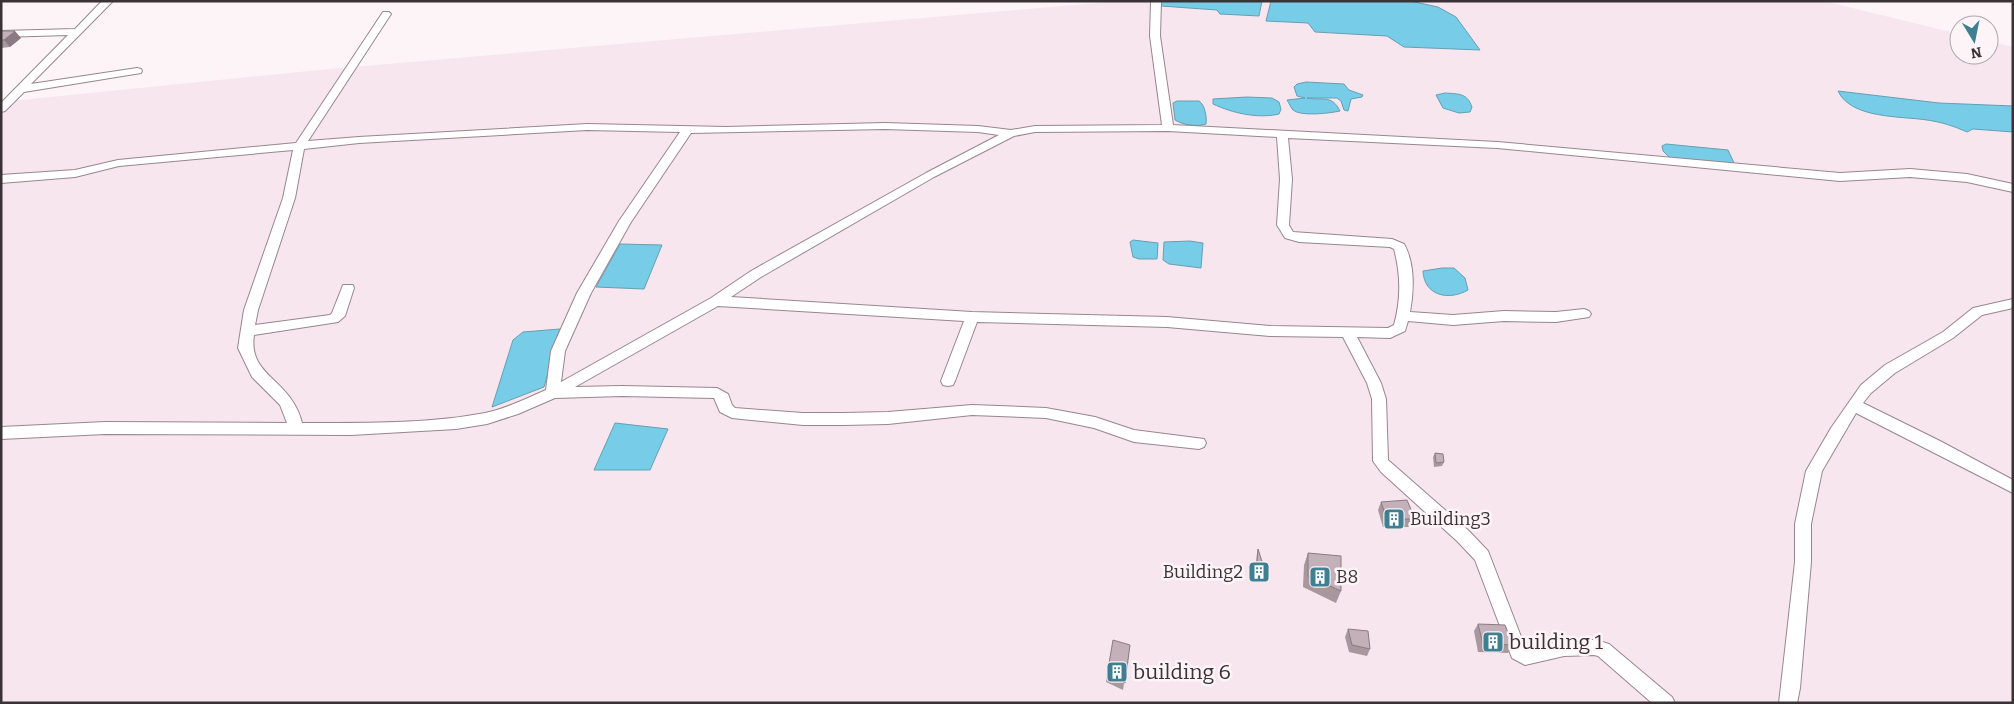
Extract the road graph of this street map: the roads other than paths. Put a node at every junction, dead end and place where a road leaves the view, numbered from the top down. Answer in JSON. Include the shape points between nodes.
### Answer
{"nodes":[{"id":1,"x":108,"y":1,"type":"edge"},
{"id":2,"x":1156,"y":1,"type":"edge"},
{"id":3,"x":386,"y":14,"type":"dead end"},
{"id":4,"x":78,"y":32,"type":"junction"},
{"id":5,"x":1,"y":34,"type":"edge"},
{"id":6,"x":137,"y":71,"type":"dead end"},
{"id":7,"x":21,"y":89,"type":"junction"},
{"id":8,"x":1,"y":109,"type":"edge"},
{"id":9,"x":1168,"y":128,"type":"junction"},
{"id":10,"x":688,"y":129,"type":"junction"},
{"id":11,"x":1012,"y":133,"type":"junction"},
{"id":12,"x":1282,"y":135,"type":"junction"},
{"id":13,"x":299,"y":147,"type":"junction"},
{"id":14,"x":1,"y":179,"type":"edge"},
{"id":15,"x":2013,"y":188,"type":"edge"},
{"id":16,"x":348,"y":288,"type":"dead end"},
{"id":17,"x":716,"y":301,"type":"junction"},
{"id":18,"x":2013,"y":303,"type":"edge"},
{"id":19,"x":1584,"y":314,"type":"dead end"},
{"id":20,"x":1404,"y":316,"type":"junction"},
{"id":21,"x":972,"y":318,"type":"junction"},
{"id":22,"x":248,"y":331,"type":"junction"},
{"id":23,"x":1347,"y":332,"type":"junction"},
{"id":24,"x":948,"y":381,"type":"dead end"},
{"id":25,"x":553,"y":393,"type":"junction"},
{"id":26,"x":1853,"y":405,"type":"junction"},
{"id":27,"x":296,"y":428,"type":"junction"},
{"id":28,"x":1,"y":433,"type":"edge"},
{"id":29,"x":1199,"y":443,"type":"dead end"},
{"id":30,"x":2013,"y":487,"type":"edge"},
{"id":31,"x":1666,"y":703,"type":"edge"},
{"id":32,"x":1788,"y":703,"type":"edge"}],
"edges":[{"from":1,"to":4,"type":"street"},
{"from":2,"to":9,"type":"street","via":[[1155,36]]},
{"from":3,"to":13,"type":"street"},
{"from":4,"to":5,"type":"street"},
{"from":4,"to":7,"type":"street"},
{"from":6,"to":7,"type":"street"},
{"from":7,"to":8,"type":"street"},
{"from":9,"to":11,"type":"street","via":[[1034,129]]},
{"from":9,"to":12,"type":"street"},
{"from":10,"to":11,"type":"street","via":[[885,126]]},
{"from":10,"to":13,"type":"street","via":[[586,127],[359,140]]},
{"from":10,"to":25,"type":"street","via":[[626,221],[584,293],[558,351]]},
{"from":11,"to":17,"type":"street","via":[[930,175],[756,274]]},
{"from":12,"to":15,"type":"street","via":[[1497,145],[1840,177],[1910,173],[1967,178]]},
{"from":12,"to":20,"type":"street","via":[[1286,179],[1283,225],[1286,231],[1299,238],[1392,243],[1400,247],[1406,264]]},
{"from":13,"to":14,"type":"street","via":[[118,163],[95,171]]},
{"from":13,"to":22,"type":"street","via":[[289,198],[251,310]]},
{"from":16,"to":22,"type":"street","via":[[338,316],[333,319]]},
{"from":17,"to":21,"type":"street"},
{"from":17,"to":25,"type":"street"},
{"from":18,"to":26,"type":"street","via":[[1978,311],[1948,335],[1890,369]]},
{"from":19,"to":20,"type":"street","via":[[1453,320]]},
{"from":20,"to":23,"type":"street","via":[[1400,328],[1390,333]]},
{"from":21,"to":23,"type":"street","via":[[1167,322],[1270,331]]},
{"from":21,"to":24,"type":"street"},
{"from":22,"to":27,"type":"street","via":[[245,348],[251,362],[264,382],[286,401]]},
{"from":23,"to":31,"type":"street","via":[[1374,383],[1378,399],[1381,461],[1482,556],[1518,652],[1525,657],[1592,645],[1603,650]]},
{"from":25,"to":27,"type":"street","via":[[514,410],[456,423],[351,429]]},
{"from":25,"to":29,"type":"street","via":[[718,393],[724,398],[725,408],[732,413],[803,419],[888,418],[972,410],[1046,413],[1095,423],[1134,436]]},
{"from":26,"to":30,"type":"street"},
{"from":26,"to":32,"type":"street","via":[[1814,472],[1803,524],[1803,562]]},
{"from":27,"to":28,"type":"street","via":[[105,428]]}]}
